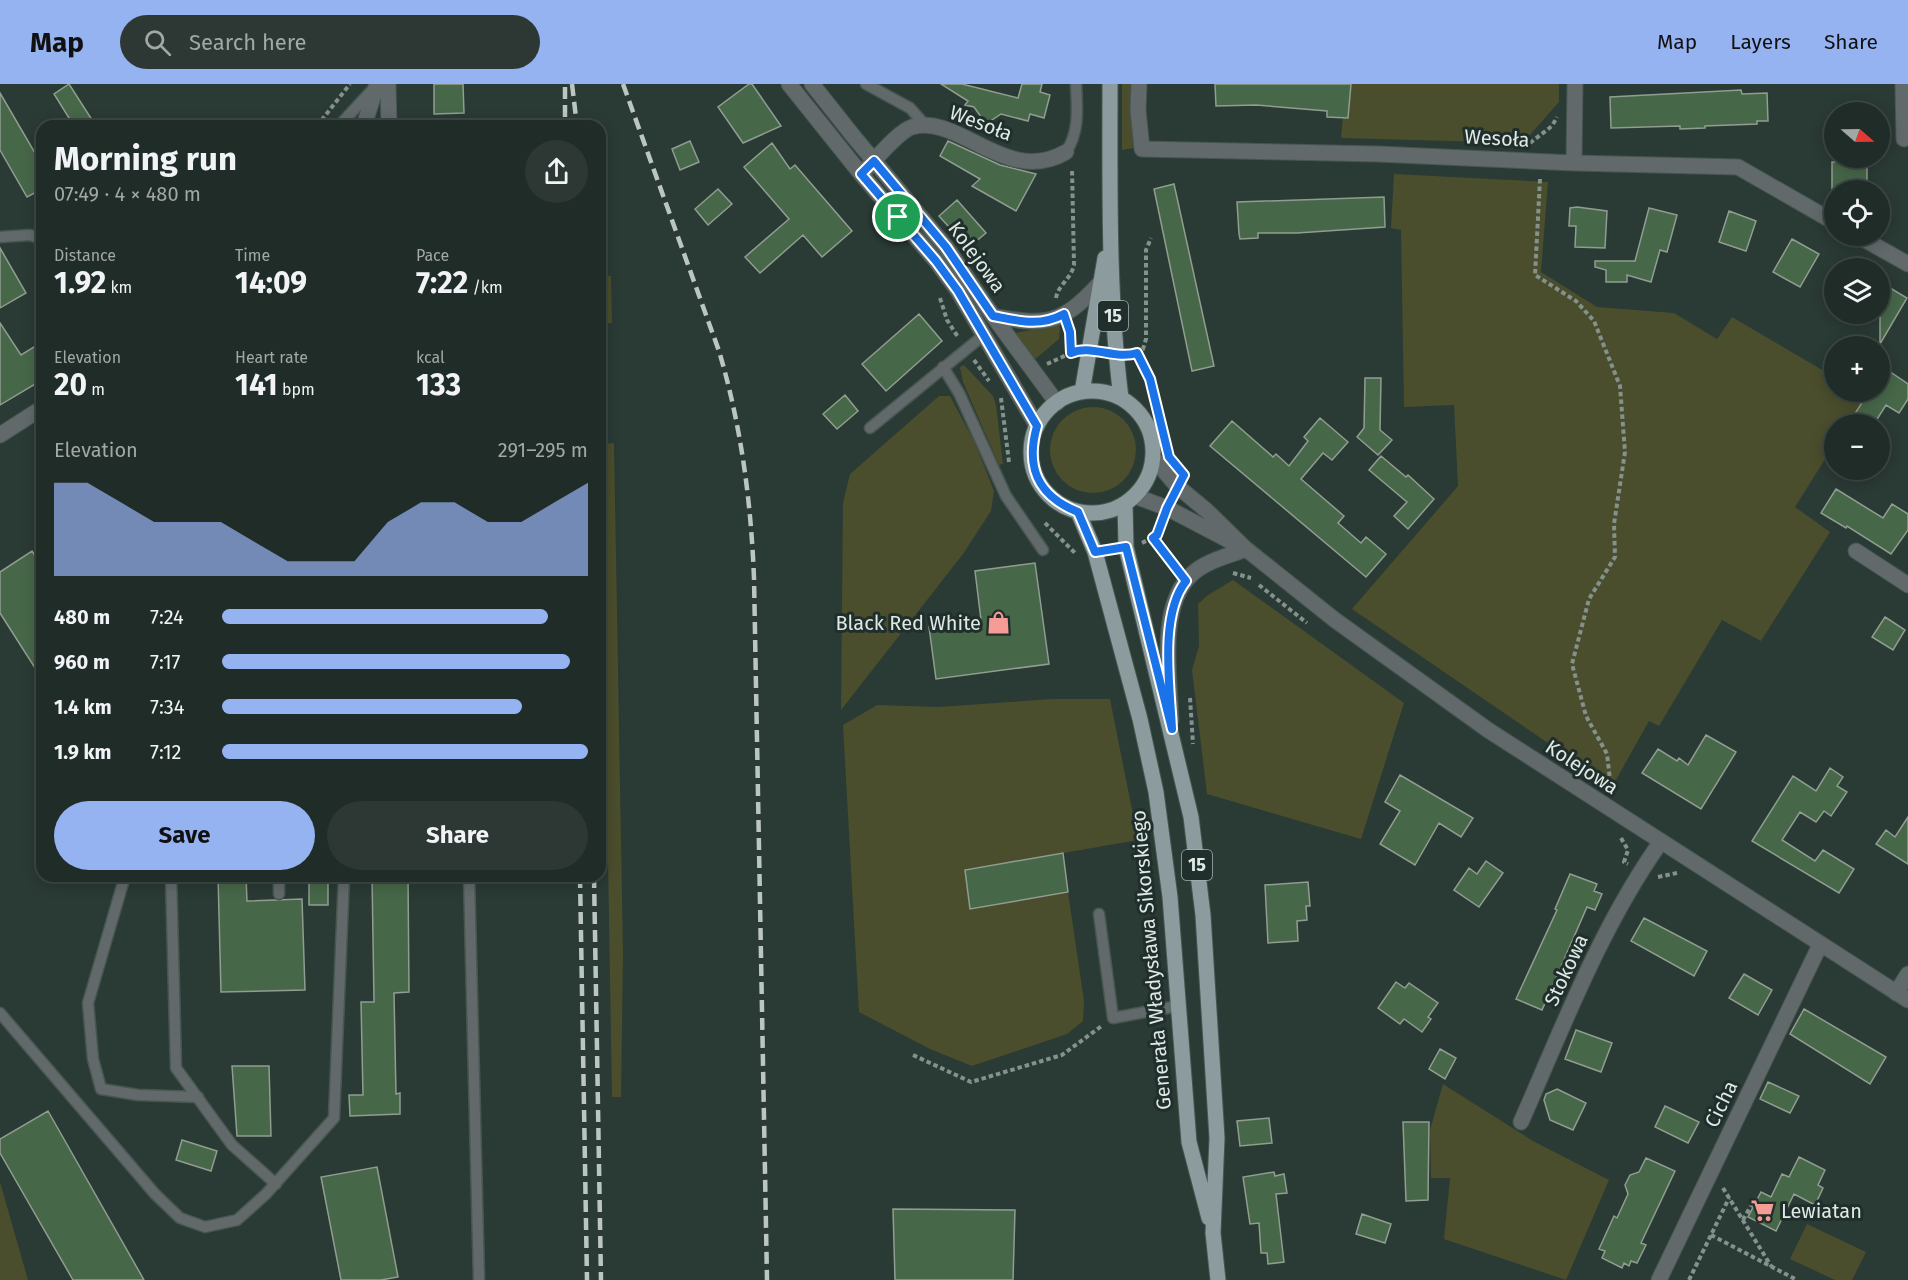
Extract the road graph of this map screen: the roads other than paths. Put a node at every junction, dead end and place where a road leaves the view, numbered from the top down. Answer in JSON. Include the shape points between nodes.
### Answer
{"nodes":[{"id":1,"x":789,"y":84,"type":"edge"},
{"id":2,"x":812,"y":84,"type":"edge"},
{"id":3,"x":866,"y":84,"type":"edge"},
{"id":4,"x":1076,"y":84,"type":"edge"},
{"id":5,"x":1110,"y":84,"type":"edge"},
{"id":6,"x":1138,"y":84,"type":"edge"},
{"id":7,"x":1575,"y":84,"type":"edge"},
{"id":8,"x":1903,"y":84,"type":"edge"},
{"id":9,"x":381,"y":85,"type":"edge"},
{"id":10,"x":345,"y":120,"type":"edge"},
{"id":11,"x":366,"y":120,"type":"edge"},
{"id":12,"x":388,"y":120,"type":"edge"},
{"id":13,"x":926,"y":126,"type":"junction"},
{"id":14,"x":1904,"y":139,"type":"dead end"},
{"id":15,"x":1066,"y":152,"type":"joint"},
{"id":16,"x":874,"y":161,"type":"junction"},
{"id":17,"x":1574,"y":163,"type":"junction"},
{"id":18,"x":861,"y":174,"type":"junction"},
{"id":19,"x":1824,"y":216,"type":"edge"},
{"id":20,"x":1110,"y":234,"type":"junction"},
{"id":21,"x":36,"y":236,"type":"edge"},
{"id":22,"x":0,"y":237,"type":"edge"},
{"id":23,"x":1876,"y":246,"type":"edge"},
{"id":24,"x":1908,"y":264,"type":"edge"},
{"id":25,"x":1099,"y":284,"type":"junction"},
{"id":26,"x":993,"y":316,"type":"junction"},
{"id":27,"x":985,"y":334,"type":"junction"},
{"id":28,"x":943,"y":367,"type":"junction"},
{"id":29,"x":1082,"y":392,"type":"junction"},
{"id":30,"x":1121,"y":398,"type":"junction"},
{"id":31,"x":1057,"y":403,"type":"junction"},
{"id":32,"x":36,"y":412,"type":"edge"},
{"id":33,"x":1037,"y":426,"type":"junction"},
{"id":34,"x":870,"y":428,"type":"dead end"},
{"id":35,"x":0,"y":435,"type":"edge"},
{"id":36,"x":1153,"y":458,"type":"junction"},
{"id":37,"x":1130,"y":500,"type":"junction"},
{"id":38,"x":1078,"y":512,"type":"junction"},
{"id":39,"x":1246,"y":549,"type":"junction"},
{"id":40,"x":1043,"y":550,"type":"dead end"},
{"id":41,"x":1856,"y":551,"type":"dead end"},
{"id":42,"x":1908,"y":585,"type":"edge"},
{"id":43,"x":1172,"y":729,"type":"junction"},
{"id":44,"x":1660,"y":843,"type":"junction"},
{"id":45,"x":123,"y":882,"type":"edge"},
{"id":46,"x":171,"y":882,"type":"edge"},
{"id":47,"x":279,"y":882,"type":"edge"},
{"id":48,"x":344,"y":882,"type":"edge"},
{"id":49,"x":468,"y":882,"type":"edge"},
{"id":50,"x":279,"y":894,"type":"dead end"},
{"id":51,"x":1099,"y":914,"type":"dead end"},
{"id":52,"x":1820,"y":945,"type":"junction"},
{"id":53,"x":1908,"y":974,"type":"edge"},
{"id":54,"x":1902,"y":997,"type":"edge"},
{"id":55,"x":1178,"y":1006,"type":"junction"},
{"id":56,"x":0,"y":1013,"type":"edge"},
{"id":57,"x":198,"y":1097,"type":"junction"},
{"id":58,"x":1521,"y":1122,"type":"dead end"},
{"id":59,"x":276,"y":1184,"type":"junction"},
{"id":60,"x":1213,"y":1233,"type":"junction"},
{"id":61,"x":479,"y":1280,"type":"edge"},
{"id":62,"x":1218,"y":1280,"type":"edge"},
{"id":63,"x":1659,"y":1280,"type":"edge"}],
"edges":[{"from":1,"to":18,"type":"street","name":"Kolejowa"},
{"from":2,"to":16,"type":"street","name":"Kolejowa"},
{"from":3,"to":13,"type":"lane","via":[[910,108]]},
{"from":4,"to":15,"type":"lane","via":[[1077,125]]},
{"from":5,"to":20,"type":"main road","number":"15"},
{"from":6,"to":17,"type":"street","name":"Wesoła","via":[[1142,148]]},
{"from":7,"to":17,"type":"street"},
{"from":8,"to":14,"type":"street"},
{"from":9,"to":10,"type":"lane"},
{"from":9,"to":11,"type":"street"},
{"from":9,"to":12,"type":"street"},
{"from":13,"to":15,"type":"street","name":"Wesoła","via":[[1030,162],[1051,160]]},
{"from":13,"to":16,"type":"street","name":"Wesoła","via":[[911,128]]},
{"from":16,"to":18,"type":"street","name":"Wesoła"},
{"from":16,"to":26,"type":"street","name":"Kolejowa","via":[[946,247]]},
{"from":17,"to":19,"type":"street","name":"Wesoła","via":[[1738,167]]},
{"from":18,"to":27,"type":"street","name":"Kolejowa","via":[[936,261]]},
{"from":20,"to":25,"type":"main road","number":"15"},
{"from":20,"to":30,"type":"main road","number":"15","via":[[1115,354]]},
{"from":21,"to":22,"type":"lane"},
{"from":23,"to":24,"type":"street"},
{"from":25,"to":26,"type":"street","via":[[1078,307],[1045,322]]},
{"from":25,"to":29,"type":"main road","number":"15"},
{"from":26,"to":31,"type":"street","name":"Kolejowa"},
{"from":27,"to":28,"type":"lane"},
{"from":27,"to":33,"type":"street","name":"Kolejowa"},
{"from":28,"to":34,"type":"lane"},
{"from":28,"to":40,"type":"lane","via":[[1006,496]]},
{"from":29,"to":30,"type":"main road","via":[[1102,392]]},
{"from":29,"to":31,"type":"main road"},
{"from":30,"to":36,"type":"main road","number":"15","via":[[1146,423]]},
{"from":31,"to":33,"type":"main road"},
{"from":32,"to":35,"type":"street"},
{"from":33,"to":38,"type":"main road","via":[[1032,443],[1037,479],[1048,494]]},
{"from":36,"to":37,"type":"main road","number":"15","via":[[1144,485]]},
{"from":36,"to":39,"type":"street","name":"Kolejowa","via":[[1177,486]]},
{"from":37,"to":38,"type":"main road","via":[[1111,511]]},
{"from":37,"to":39,"type":"street","name":"Kolejowa","via":[[1167,508]]},
{"from":37,"to":43,"type":"main road","name":"Generała Władysława Sikorskiego","number":"15","via":[[1126,547]]},
{"from":38,"to":55,"type":"main road","name":"Generała Władysława Sikorskiego","number":"15","via":[[1095,552],[1156,792],[1170,897]]},
{"from":39,"to":43,"type":"street","via":[[1204,566],[1186,581],[1173,603],[1169,622]]},
{"from":39,"to":44,"type":"street","name":"Kolejowa","via":[[1335,620],[1488,730]]},
{"from":41,"to":42,"type":"street"},
{"from":43,"to":60,"type":"main road","name":"Generała Władysława Sikorskiego","number":"15","via":[[1191,817],[1203,915],[1217,1138]]},
{"from":44,"to":52,"type":"street","name":"Kolejowa"},
{"from":44,"to":58,"type":"street","name":"Stokowa","via":[[1640,871],[1597,951]]},
{"from":45,"to":57,"type":"lane","via":[[88,1003],[93,1059],[101,1089]]},
{"from":46,"to":57,"type":"lane","via":[[176,1068]]},
{"from":47,"to":50,"type":"lane"},
{"from":48,"to":59,"type":"lane","via":[[334,1118]]},
{"from":49,"to":61,"type":"lane"},
{"from":51,"to":55,"type":"lane","via":[[1113,1018]]},
{"from":52,"to":54,"type":"street","name":"Kolejowa"},
{"from":52,"to":63,"type":"street","name":"Cicha"},
{"from":53,"to":54,"type":"street"},
{"from":55,"to":60,"type":"main road","name":"Generała Władysława Sikorskiego","number":"15","via":[[1189,1142]]},
{"from":56,"to":59,"type":"lane","via":[[180,1218],[205,1227],[237,1220]]},
{"from":57,"to":59,"type":"lane","via":[[232,1145]]},
{"from":60,"to":62,"type":"main road","name":"Generała Władysława Sikorskiego","number":"15"}]}
